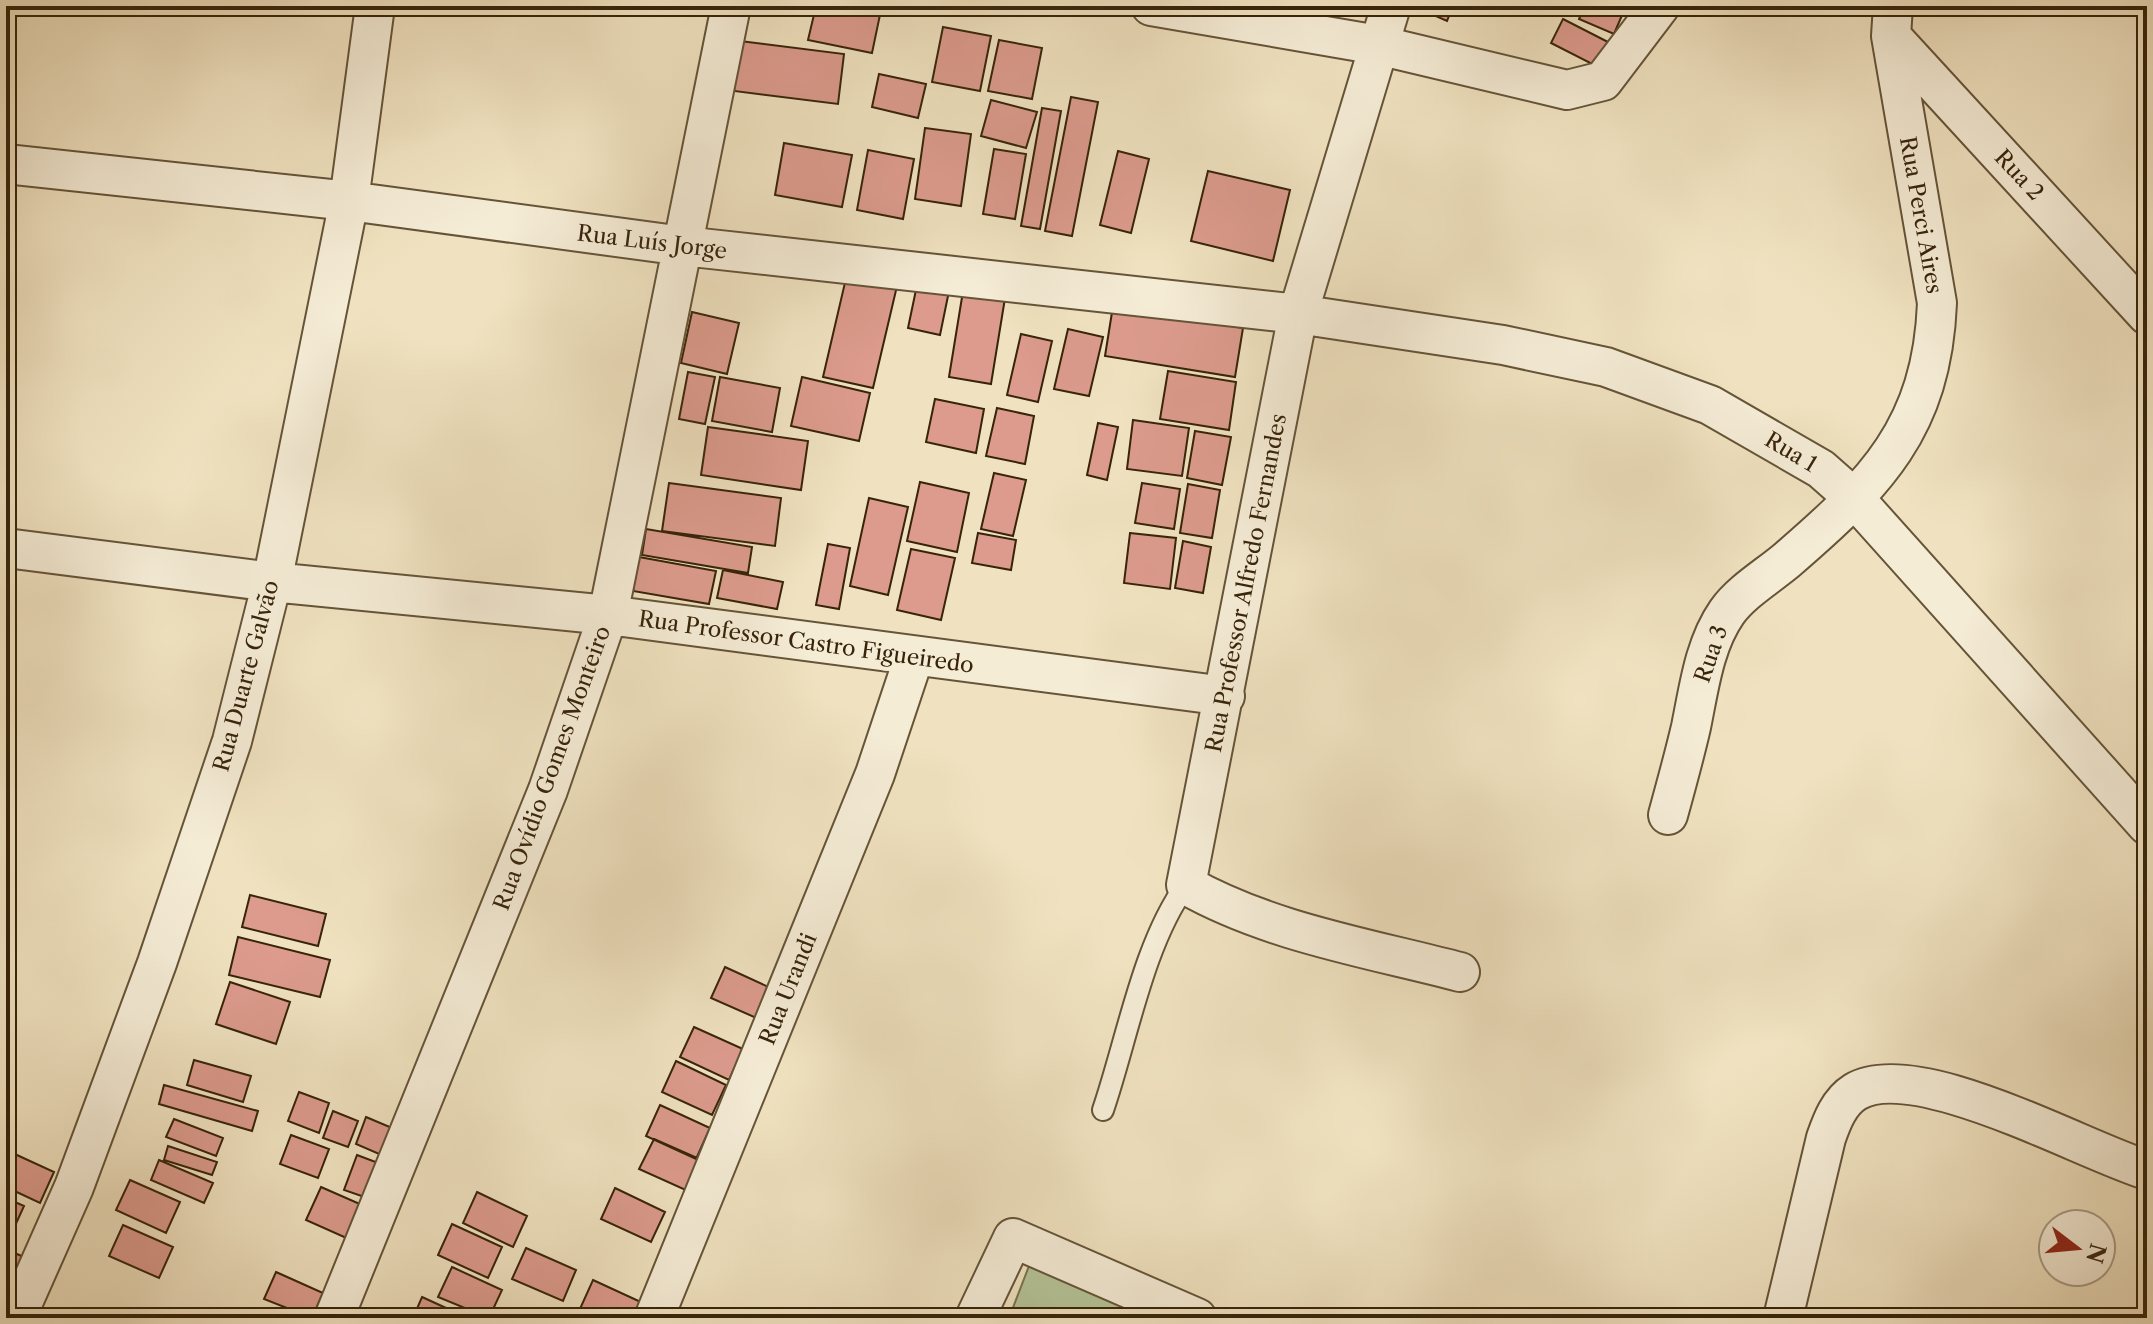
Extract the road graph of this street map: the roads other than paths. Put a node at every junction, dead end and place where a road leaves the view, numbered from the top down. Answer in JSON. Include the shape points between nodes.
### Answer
{"nodes":[{"id":1,"x":375,"y":6,"type":"edge"},
{"id":2,"x":731,"y":6,"type":"edge"},
{"id":3,"x":1151,"y":6,"type":"edge"},
{"id":4,"x":1391,"y":6,"type":"edge"},
{"id":5,"x":1652,"y":19,"type":"edge"},
{"id":6,"x":1892,"y":21,"type":"edge"},
{"id":7,"x":1378,"y":45,"type":"junction"},
{"id":8,"x":6,"y":164,"type":"edge"},
{"id":9,"x":349,"y":201,"type":"junction"},
{"id":10,"x":683,"y":246,"type":"junction"},
{"id":11,"x":1298,"y":314,"type":"junction"},
{"id":12,"x":2147,"y":315,"type":"edge"},
{"id":13,"x":1855,"y":499,"type":"junction"},
{"id":14,"x":6,"y":548,"type":"edge"},
{"id":15,"x":272,"y":582,"type":"junction"},
{"id":16,"x":608,"y":615,"type":"junction"},
{"id":17,"x":914,"y":657,"type":"junction"},
{"id":18,"x":1225,"y":696,"type":"junction"},
{"id":19,"x":1668,"y":815,"type":"dead end"},
{"id":20,"x":2147,"y":825,"type":"edge"},
{"id":21,"x":1186,"y":885,"type":"junction"},
{"id":22,"x":1460,"y":972,"type":"dead end"},
{"id":23,"x":1103,"y":1110,"type":"dead end"},
{"id":24,"x":2147,"y":1170,"type":"edge"},
{"id":25,"x":16,"y":1318,"type":"edge"},
{"id":26,"x":334,"y":1318,"type":"edge"},
{"id":27,"x":654,"y":1318,"type":"edge"},
{"id":28,"x":975,"y":1318,"type":"edge"},
{"id":29,"x":1197,"y":1318,"type":"edge"},
{"id":30,"x":1783,"y":1318,"type":"edge"}],
"edges":[{"from":1,"to":9,"type":"street","name":"Rua Duarte Galvão"},
{"from":2,"to":10,"type":"street","name":"Rua Ovídio Gomes Monteiro"},
{"from":3,"to":7,"type":"street"},
{"from":4,"to":7,"type":"street","name":"Rua Professor Alfredo Fernandes"},
{"from":5,"to":7,"type":"street","via":[[1603,81],[1567,90]]},
{"from":6,"to":12,"type":"street","name":"Rua 2"},
{"from":6,"to":13,"type":"street","name":"Rua Perci Aires","via":[[1937,303],[1935,347],[1913,420]]},
{"from":7,"to":11,"type":"street","name":"Rua Professor Alfredo Fernandes"},
{"from":8,"to":9,"type":"street","name":"Rua Luís Jorge"},
{"from":9,"to":10,"type":"street","name":"Rua Luís Jorge"},
{"from":9,"to":15,"type":"street","name":"Rua Duarte Galvão"},
{"from":10,"to":11,"type":"street","name":"Rua Luís Jorge"},
{"from":10,"to":16,"type":"street","name":"Rua Ovídio Gomes Monteiro"},
{"from":11,"to":13,"type":"street","name":"Rua 1","via":[[1503,345],[1606,367],[1710,405],[1821,469]]},
{"from":11,"to":18,"type":"street","name":"Rua Professor Alfredo Fernandes"},
{"from":13,"to":19,"type":"street","name":"Rua 3","via":[[1728,609],[1712,638]]},
{"from":13,"to":20,"type":"street","name":"Rua 1"},
{"from":14,"to":15,"type":"street","name":"Rua Professor Castro Figueiredo"},
{"from":15,"to":16,"type":"street","name":"Rua Professor Castro Figueiredo"},
{"from":15,"to":25,"type":"street","name":"Rua Duarte Galvão","via":[[232,741],[157,963],[74,1187]]},
{"from":16,"to":17,"type":"street","name":"Rua Professor Castro Figueiredo"},
{"from":16,"to":26,"type":"street","name":"Rua Ovídio Gomes Monteiro","via":[[548,790]]},
{"from":17,"to":18,"type":"street","name":"Rua Professor Castro Figueiredo"},
{"from":17,"to":27,"type":"street","name":"Rua Urandi","via":[[875,774]]},
{"from":18,"to":21,"type":"street","name":"Rua Professor Alfredo Fernandes"},
{"from":21,"to":22,"type":"street","via":[[1226,908],[1268,922]]},
{"from":21,"to":23,"type":"lane","via":[[1157,938]]},
{"from":24,"to":30,"type":"street","via":[[1951,1092],[1882,1083],[1855,1092],[1836,1112],[1826,1138]]},
{"from":28,"to":29,"type":"street","via":[[1013,1238]]}]}
